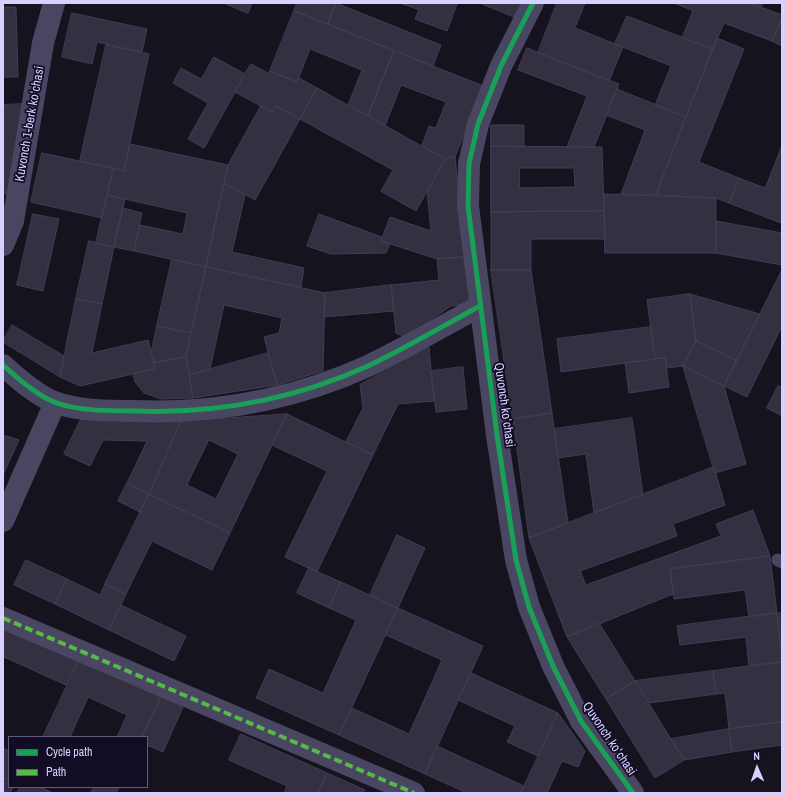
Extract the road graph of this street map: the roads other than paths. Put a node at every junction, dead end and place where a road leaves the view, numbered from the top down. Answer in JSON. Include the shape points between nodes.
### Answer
{"nodes":[{"id":1,"x":54,"y":3,"type":"edge"},
{"id":2,"x":533,"y":3,"type":"edge"},
{"id":3,"x":3,"y":244,"type":"edge"},
{"id":4,"x":480,"y":306,"type":"junction"},
{"id":5,"x":3,"y":365,"type":"edge"},
{"id":6,"x":55,"y":403,"type":"junction"},
{"id":7,"x":3,"y":522,"type":"edge"},
{"id":8,"x":3,"y":618,"type":"edge"},
{"id":9,"x":414,"y":793,"type":"edge"},
{"id":10,"x":633,"y":793,"type":"edge"}],
"edges":[{"from":1,"to":3,"type":"street","name":"Kuvonch 1-berk koʻchasi","via":[[43,43],[13,221]]},
{"from":2,"to":4,"type":"street","name":"Quvonch koʻchasi","via":[[501,66],[486,103],[478,124],[470,164],[468,206]]},
{"from":4,"to":6,"type":"street","via":[[368,366],[306,390],[248,404],[173,413],[93,410]]},
{"from":4,"to":10,"type":"street","name":"Quvonch koʻchasi","via":[[516,560],[529,607],[553,666],[581,721]]},
{"from":5,"to":6,"type":"street","via":[[34,391]]},
{"from":6,"to":7,"type":"street"},
{"from":8,"to":9,"type":"street"}]}
